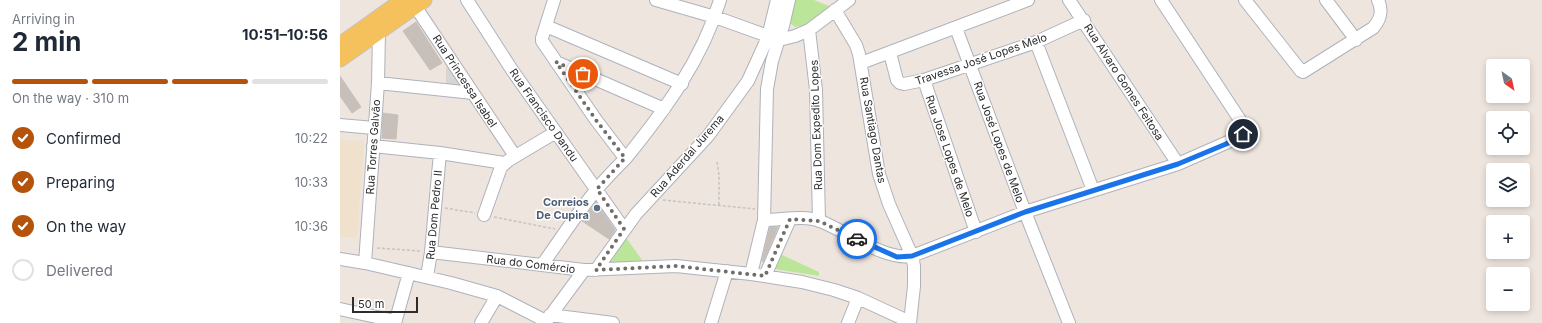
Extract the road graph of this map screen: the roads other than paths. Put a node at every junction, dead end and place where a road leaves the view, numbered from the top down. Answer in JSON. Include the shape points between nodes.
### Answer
{"nodes":[{"id":1,"x":467,"y":0,"type":"edge"},
{"id":2,"x":554,"y":0,"type":"edge"},
{"id":3,"x":656,"y":0,"type":"edge"},
{"id":4,"x":720,"y":0,"type":"edge"},
{"id":5,"x":777,"y":0,"type":"edge"},
{"id":6,"x":789,"y":0,"type":"edge"},
{"id":7,"x":849,"y":0,"type":"edge"},
{"id":8,"x":1069,"y":0,"type":"edge"},
{"id":9,"x":1161,"y":0,"type":"edge"},
{"id":10,"x":1245,"y":0,"type":"edge"},
{"id":11,"x":1326,"y":0,"type":"edge"},
{"id":12,"x":1378,"y":0,"type":"edge"},
{"id":13,"x":1023,"y":1,"type":"edge"},
{"id":14,"x":414,"y":2,"type":"edge"},
{"id":15,"x":835,"y":10,"type":"junction"},
{"id":16,"x":715,"y":17,"type":"junction"},
{"id":17,"x":1084,"y":20,"type":"junction"},
{"id":18,"x":546,"y":26,"type":"junction"},
{"id":19,"x":956,"y":28,"type":"junction"},
{"id":20,"x":809,"y":30,"type":"junction"},
{"id":21,"x":380,"y":32,"type":"junction"},
{"id":22,"x":774,"y":38,"type":"junction"},
{"id":23,"x":1356,"y":40,"type":"junction"},
{"id":24,"x":1036,"y":42,"type":"junction"},
{"id":25,"x":340,"y":45,"type":"edge"},
{"id":26,"x":890,"y":53,"type":"junction"},
{"id":27,"x":340,"y":60,"type":"edge"},
{"id":28,"x":556,"y":62,"type":"junction"},
{"id":29,"x":861,"y":63,"type":"junction"},
{"id":30,"x":971,"y":65,"type":"junction"},
{"id":31,"x":924,"y":80,"type":"junction"},
{"id":32,"x":748,"y":81,"type":"junction"},
{"id":33,"x":378,"y":83,"type":"junction"},
{"id":34,"x":682,"y":84,"type":"junction"},
{"id":35,"x":767,"y":89,"type":"junction"},
{"id":36,"x":473,"y":94,"type":"junction"},
{"id":37,"x":664,"y":109,"type":"junction"},
{"id":38,"x":340,"y":126,"type":"edge"},
{"id":39,"x":374,"y":128,"type":"junction"},
{"id":40,"x":556,"y":132,"type":"junction"},
{"id":41,"x":373,"y":146,"type":"junction"},
{"id":42,"x":440,"y":153,"type":"junction"},
{"id":43,"x":515,"y":156,"type":"junction"},
{"id":44,"x":625,"y":158,"type":"junction"},
{"id":45,"x":504,"y":163,"type":"junction"},
{"id":46,"x":1178,"y":164,"type":"junction"},
{"id":47,"x":597,"y":189,"type":"junction"},
{"id":48,"x":1093,"y":190,"type":"junction"},
{"id":49,"x":1025,"y":212,"type":"junction"},
{"id":50,"x":484,"y":215,"type":"road end"},
{"id":51,"x":765,"y":215,"type":"junction"},
{"id":52,"x":790,"y":219,"type":"junction"},
{"id":53,"x":819,"y":221,"type":"junction"},
{"id":54,"x":624,"y":229,"type":"junction"},
{"id":55,"x":976,"y":232,"type":"junction"},
{"id":56,"x":431,"y":252,"type":"junction"},
{"id":57,"x":912,"y":256,"type":"junction"},
{"id":58,"x":340,"y":259,"type":"edge"},
{"id":59,"x":365,"y":263,"type":"junction"},
{"id":60,"x":542,"y":266,"type":"junction"},
{"id":61,"x":590,"y":270,"type":"junction"},
{"id":62,"x":727,"y":270,"type":"junction"},
{"id":63,"x":409,"y":273,"type":"junction"},
{"id":64,"x":751,"y":274,"type":"junction"},
{"id":65,"x":765,"y":276,"type":"junction"},
{"id":66,"x":427,"y":277,"type":"junction"},
{"id":67,"x":497,"y":296,"type":"junction"},
{"id":68,"x":858,"y":298,"type":"junction"},
{"id":69,"x":340,"y":309,"type":"edge"},
{"id":70,"x":547,"y":320,"type":"edge"},
{"id":71,"x":395,"y":322,"type":"edge"},
{"id":72,"x":910,"y":322,"type":"edge"},
{"id":73,"x":480,"y":323,"type":"edge"},
{"id":74,"x":609,"y":323,"type":"edge"},
{"id":75,"x":710,"y":323,"type":"edge"},
{"id":76,"x":848,"y":323,"type":"edge"},
{"id":77,"x":1069,"y":323,"type":"edge"}],
"edges":[{"from":1,"to":40,"type":"street","name":"Rua Francisco Dandu"},
{"from":2,"to":18,"type":"street"},
{"from":3,"to":16,"type":"street"},
{"from":4,"to":16,"type":"street"},
{"from":5,"to":22,"type":"street"},
{"from":6,"to":22,"type":"street"},
{"from":7,"to":15,"type":"street"},
{"from":8,"to":17,"type":"street","name":"Rua Alvaro Gomes Feitosa"},
{"from":9,"to":46,"type":"street","via":[[1244,126],[1244,132],[1226,144]]},
{"from":10,"to":23,"type":"street","via":[[1302,72]]},
{"from":11,"to":23,"type":"street"},
{"from":12,"to":23,"type":"street","via":[[1381,11],[1378,22]]},
{"from":13,"to":19,"type":"street"},
{"from":14,"to":21,"type":"main road"},
{"from":14,"to":25,"type":"main road"},
{"from":14,"to":36,"type":"street","name":"Rua Princessa Isabel"},
{"from":15,"to":20,"type":"street"},
{"from":15,"to":29,"type":"street","name":"Rua Santiago Dantas","via":[[856,45]]},
{"from":16,"to":22,"type":"street"},
{"from":16,"to":34,"type":"street"},
{"from":17,"to":24,"type":"street","name":"Travessa José Lopes Melo"},
{"from":17,"to":46,"type":"street","name":"Rua Alvaro Gomes Feitosa"},
{"from":18,"to":28,"type":"street","via":[[542,41]]},
{"from":18,"to":34,"type":"street"},
{"from":19,"to":26,"type":"street"},
{"from":19,"to":30,"type":"street","name":"Rua José Lopes de Melo"},
{"from":20,"to":22,"type":"street","via":[[795,36]]},
{"from":20,"to":53,"type":"street","name":"Rua Dom Expedito Lopes","via":[[816,90]]},
{"from":21,"to":27,"type":"main road"},
{"from":21,"to":33,"type":"street","name":"Rua Torres Galvão"},
{"from":22,"to":32,"type":"street","name":"Rua Aderdal Jurema"},
{"from":22,"to":35,"type":"street"},
{"from":24,"to":30,"type":"street","name":"Travessa José Lopes Melo"},
{"from":24,"to":48,"type":"street"},
{"from":26,"to":29,"type":"street"},
{"from":26,"to":31,"type":"street","name":"Travessa José Lopes Melo","via":[[900,83]]},
{"from":28,"to":37,"type":"street"},
{"from":28,"to":44,"type":"street"},
{"from":29,"to":57,"type":"street","name":"Rua Santiago Dantas","via":[[879,174]]},
{"from":30,"to":31,"type":"street","name":"Travessa José Lopes Melo"},
{"from":30,"to":49,"type":"street","name":"Rua José Lopes de Melo"},
{"from":31,"to":55,"type":"street","name":"Rua Jose Lopes de Melo"},
{"from":32,"to":35,"type":"street"},
{"from":32,"to":54,"type":"street","name":"Rua Aderdal Jurema","via":[[708,136]]},
{"from":33,"to":36,"type":"street"},
{"from":33,"to":39,"type":"street","name":"Rua Torres Galvão"},
{"from":34,"to":37,"type":"street"},
{"from":35,"to":51,"type":"street"},
{"from":36,"to":43,"type":"street","name":"Rua Princessa Isabel"},
{"from":37,"to":44,"type":"street"},
{"from":38,"to":39,"type":"street"},
{"from":39,"to":41,"type":"street","name":"Rua Torres Galvão"},
{"from":40,"to":43,"type":"street"},
{"from":40,"to":47,"type":"street","name":"Rua Francisco Dandu"},
{"from":41,"to":42,"type":"street"},
{"from":41,"to":59,"type":"street","name":"Rua Torres Galvão"},
{"from":42,"to":45,"type":"street"},
{"from":42,"to":56,"type":"street","name":"Rua Dom Pedro II"},
{"from":43,"to":45,"type":"street"},
{"from":44,"to":47,"type":"street"},
{"from":45,"to":50,"type":"street","via":[[498,172]]},
{"from":46,"to":48,"type":"street"},
{"from":47,"to":54,"type":"street","name":"Rua Francisco Dandu"},
{"from":47,"to":60,"type":"street"},
{"from":48,"to":49,"type":"street"},
{"from":49,"to":55,"type":"street"},
{"from":49,"to":77,"type":"street","name":"Rua José Lopes de Melo"},
{"from":51,"to":52,"type":"street"},
{"from":51,"to":64,"type":"street"},
{"from":52,"to":53,"type":"street"},
{"from":52,"to":65,"type":"street"},
{"from":53,"to":57,"type":"street","via":[[890,255],[903,258]]},
{"from":54,"to":61,"type":"street","name":"Rua Aderdal Jurema"},
{"from":55,"to":57,"type":"street"},
{"from":56,"to":60,"type":"street","name":"Rua do Comércio"},
{"from":56,"to":66,"type":"street","name":"Rua Dom Pedro II"},
{"from":57,"to":72,"type":"street","name":"Rua Santiago Dantas","via":[[915,276]]},
{"from":58,"to":59,"type":"street"},
{"from":59,"to":63,"type":"street"},
{"from":60,"to":61,"type":"street","name":"Rua do Comércio"},
{"from":61,"to":62,"type":"street","name":"Rua do Comércio","via":[[676,266]]},
{"from":61,"to":70,"type":"street","name":"Rua Aderdal Jurema"},
{"from":62,"to":64,"type":"street","name":"Rua do Comércio"},
{"from":62,"to":75,"type":"street"},
{"from":63,"to":66,"type":"street"},
{"from":63,"to":71,"type":"street"},
{"from":64,"to":65,"type":"street","name":"Rua do Comércio"},
{"from":65,"to":68,"type":"street","name":"Rua do Comércio","via":[[802,282]]},
{"from":66,"to":67,"type":"street"},
{"from":67,"to":70,"type":"street"},
{"from":67,"to":73,"type":"street"},
{"from":68,"to":72,"type":"street","name":"Rua do Comércio"},
{"from":68,"to":76,"type":"street"},
{"from":69,"to":71,"type":"street"},
{"from":70,"to":74,"type":"street"}]}
